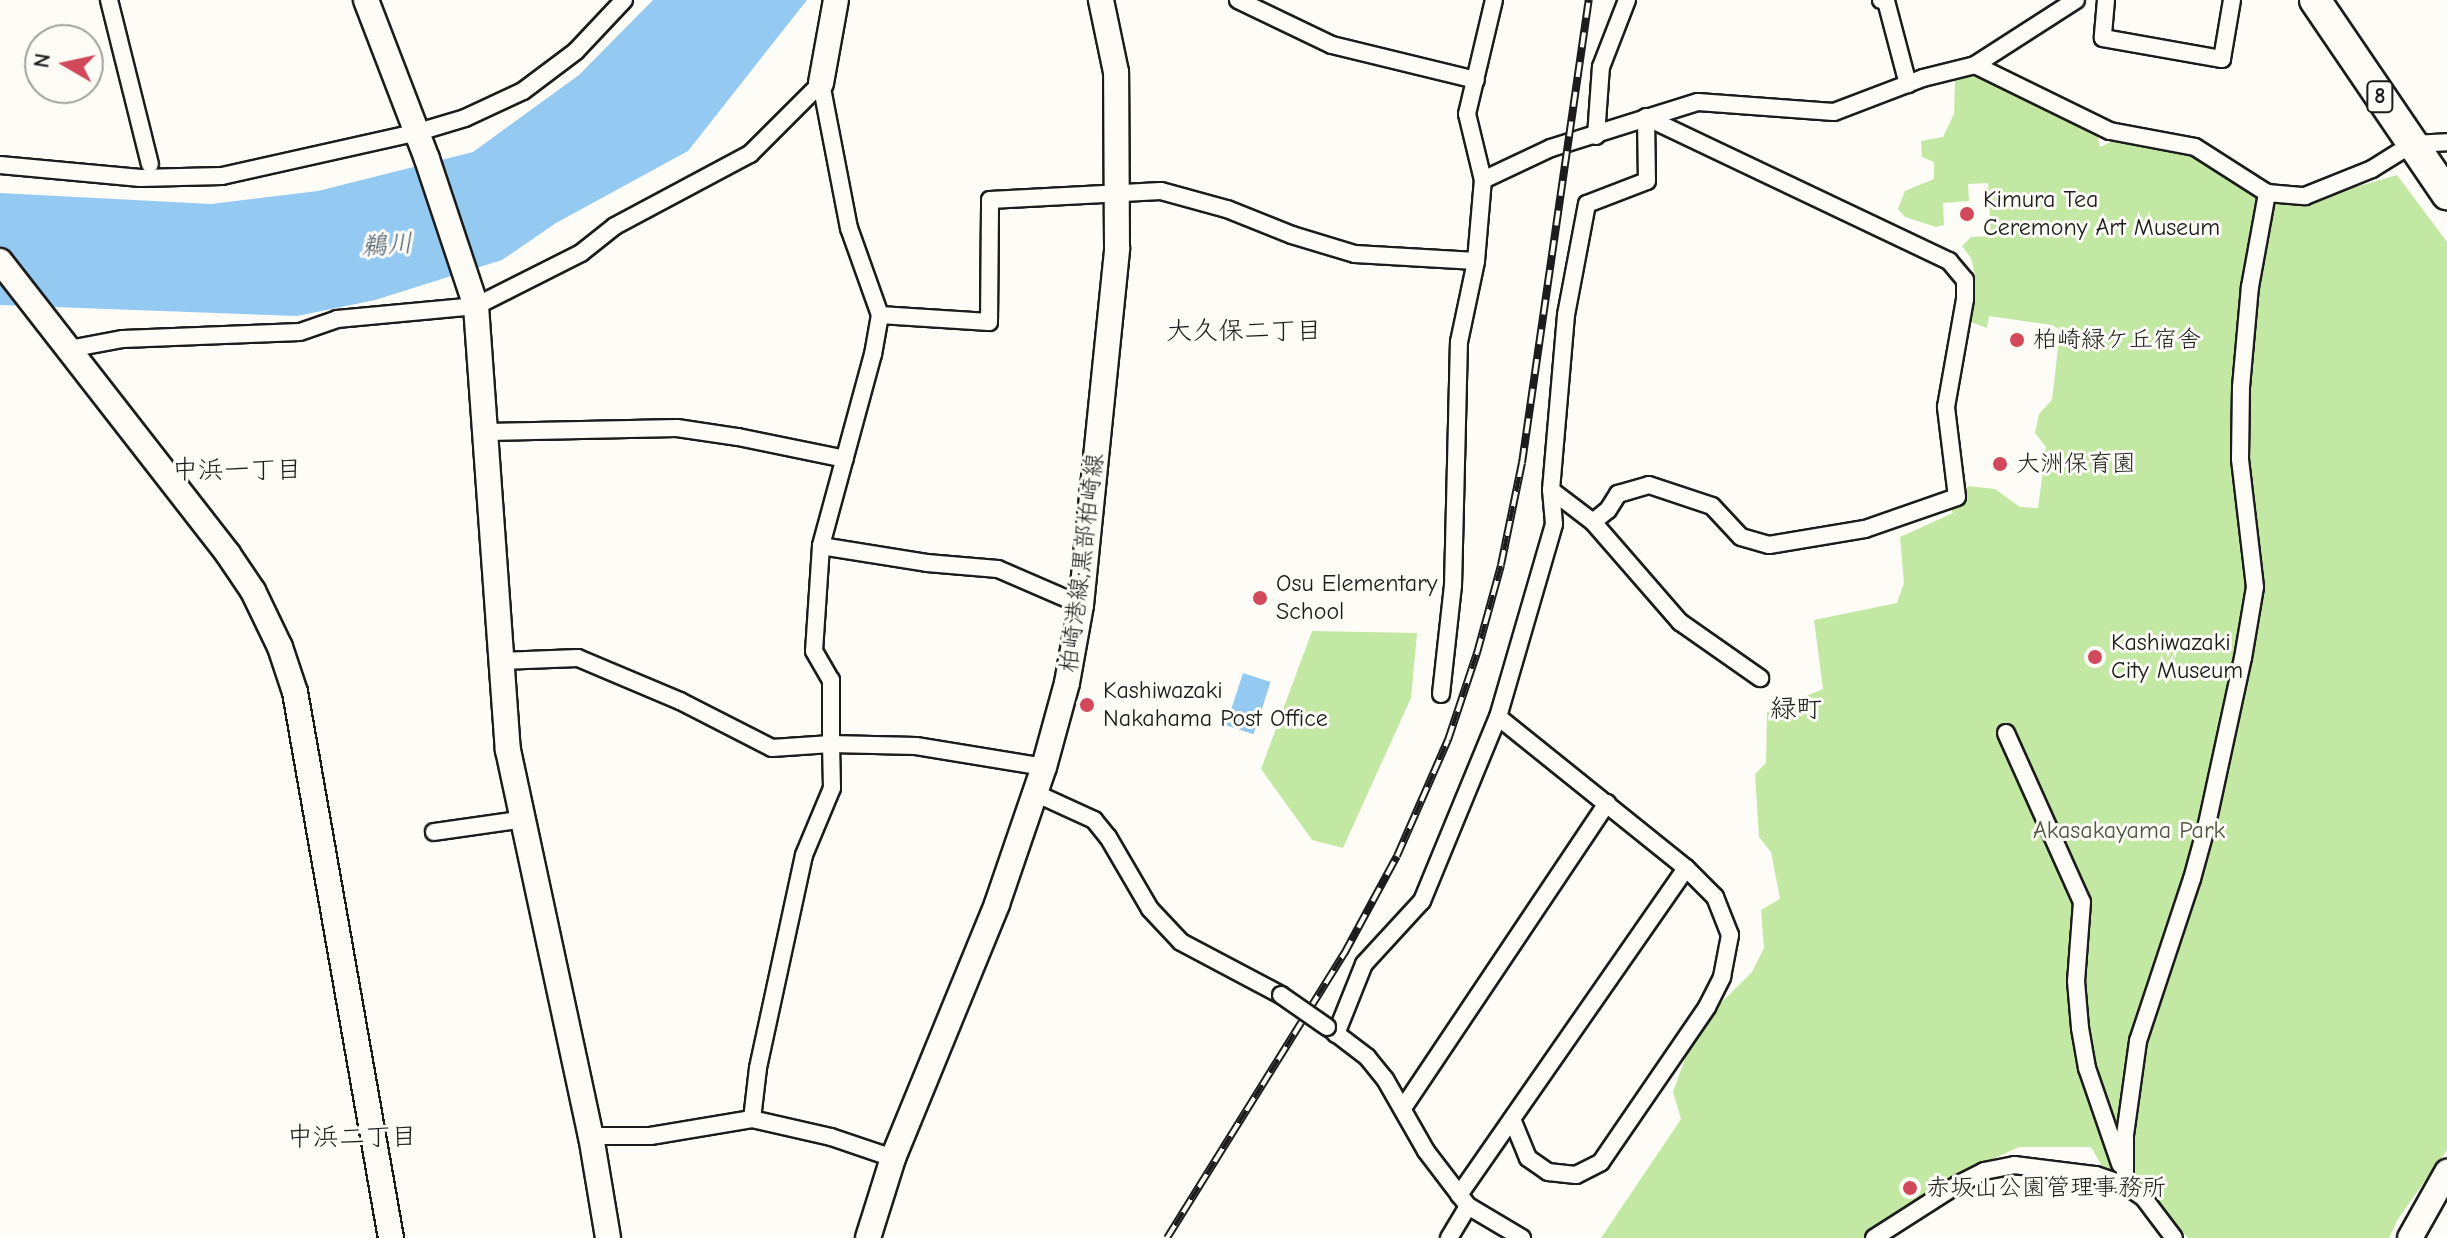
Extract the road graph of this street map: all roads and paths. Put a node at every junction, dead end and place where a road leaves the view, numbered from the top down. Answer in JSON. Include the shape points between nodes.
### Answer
{"nodes":[{"id":1,"x":109,"y":0,"type":"edge"},
{"id":2,"x":366,"y":0,"type":"edge"},
{"id":3,"x":624,"y":0,"type":"edge"},
{"id":4,"x":836,"y":0,"type":"edge"},
{"id":5,"x":1101,"y":0,"type":"edge"},
{"id":6,"x":1238,"y":0,"type":"edge"},
{"id":7,"x":1494,"y":0,"type":"edge"},
{"id":8,"x":1627,"y":0,"type":"edge"},
{"id":9,"x":1881,"y":0,"type":"edge"},
{"id":10,"x":2076,"y":0,"type":"edge"},
{"id":11,"x":2106,"y":0,"type":"edge"},
{"id":12,"x":2232,"y":0,"type":"edge"},
{"id":13,"x":2315,"y":0,"type":"edge"},
{"id":14,"x":1975,"y":65,"type":"junction"},
{"id":15,"x":1476,"y":80,"type":"junction"},
{"id":16,"x":821,"y":83,"type":"junction"},
{"id":17,"x":1908,"y":84,"type":"junction"},
{"id":18,"x":1646,"y":117,"type":"junction"},
{"id":19,"x":415,"y":133,"type":"junction"},
{"id":20,"x":1596,"y":136,"type":"junction"},
{"id":21,"x":2447,"y":142,"type":"edge"},
{"id":22,"x":2412,"y":144,"type":"junction"},
{"id":23,"x":150,"y":164,"type":"dead end"},
{"id":24,"x":0,"y":165,"type":"edge"},
{"id":25,"x":1483,"y":180,"type":"junction"},
{"id":26,"x":1117,"y":191,"type":"junction"},
{"id":27,"x":2267,"y":193,"type":"junction"},
{"id":28,"x":2447,"y":194,"type":"edge"},
{"id":29,"x":0,"y":261,"type":"edge"},
{"id":30,"x":1476,"y":261,"type":"junction"},
{"id":31,"x":476,"y":306,"type":"junction"},
{"id":32,"x":880,"y":315,"type":"junction"},
{"id":33,"x":69,"y":349,"type":"junction"},
{"id":34,"x":487,"y":432,"type":"junction"},
{"id":35,"x":845,"y":459,"type":"junction"},
{"id":36,"x":1551,"y":490,"type":"junction"},
{"id":37,"x":1593,"y":522,"type":"junction"},
{"id":38,"x":821,"y":546,"type":"junction"},
{"id":39,"x":1081,"y":605,"type":"junction"},
{"id":40,"x":501,"y":661,"type":"junction"},
{"id":41,"x":1760,"y":678,"type":"dead end"},
{"id":42,"x":1441,"y":694,"type":"dead end"},
{"id":43,"x":1498,"y":717,"type":"junction"},
{"id":44,"x":2006,"y":733,"type":"dead end"},
{"id":45,"x":831,"y":744,"type":"junction"},
{"id":46,"x":1044,"y":767,"type":"junction"},
{"id":47,"x":1035,"y":793,"type":"junction"},
{"id":48,"x":1607,"y":803,"type":"junction"},
{"id":49,"x":525,"y":819,"type":"junction"},
{"id":50,"x":434,"y":832,"type":"dead end"},
{"id":51,"x":1686,"y":868,"type":"junction"},
{"id":52,"x":1332,"y":1030,"type":"junction"},
{"id":53,"x":1403,"y":1108,"type":"junction"},
{"id":54,"x":752,"y":1119,"type":"junction"},
{"id":55,"x":1512,"y":1119,"type":"junction"},
{"id":56,"x":591,"y":1136,"type":"junction"},
{"id":57,"x":893,"y":1158,"type":"junction"},
{"id":58,"x":2447,"y":1172,"type":"edge"},
{"id":59,"x":2125,"y":1185,"type":"junction"},
{"id":60,"x":1464,"y":1201,"type":"junction"},
{"id":61,"x":391,"y":1238,"type":"edge"},
{"id":62,"x":608,"y":1238,"type":"edge"},
{"id":63,"x":868,"y":1238,"type":"edge"},
{"id":64,"x":1449,"y":1238,"type":"edge"},
{"id":65,"x":1522,"y":1238,"type":"edge"},
{"id":66,"x":1874,"y":1238,"type":"edge"},
{"id":67,"x":2174,"y":1238,"type":"edge"},
{"id":68,"x":2410,"y":1238,"type":"edge"}],
"edges":[{"from":1,"to":23,"type":"street"},
{"from":2,"to":19,"type":"street"},
{"from":3,"to":19,"type":"street","via":[[576,51],[523,91],[465,118]]},
{"from":4,"to":16,"type":"street"},
{"from":5,"to":26,"type":"street","name":"柏崎港線;黒部柏崎線","via":[[1116,72]]},
{"from":6,"to":15,"type":"street","via":[[1332,45]]},
{"from":7,"to":15,"type":"street"},
{"from":8,"to":20,"type":"street","via":[[1601,67]]},
{"from":9,"to":17,"type":"street","via":[[1886,1]]},
{"from":10,"to":14,"type":"street"},
{"from":11,"to":12,"type":"street","via":[[2103,38],[2222,59]]},
{"from":13,"to":22,"type":"highway","number":"8"},
{"from":14,"to":17,"type":"street"},
{"from":14,"to":27,"type":"street","via":[[2110,131],[2195,147]]},
{"from":15,"to":25,"type":"street","via":[[1467,114]]},
{"from":16,"to":31,"type":"street","via":[[750,154],[615,226],[581,253]]},
{"from":16,"to":32,"type":"street","via":[[849,228]]},
{"from":17,"to":18,"type":"street","via":[[1834,112],[1698,102]]},
{"from":18,"to":20,"type":"street"},
{"from":18,"to":36,"type":"street","via":[[1647,181],[1587,204],[1566,315]]},
{"from":18,"to":37,"type":"street","via":[[1949,261],[1965,280],[1946,407],[1957,497],[1865,529],[1769,545],[1741,537],[1712,506],[1649,485],[1618,494]]},
{"from":19,"to":24,"type":"street","via":[[222,176],[140,178]]},
{"from":19,"to":31,"type":"street"},
{"from":20,"to":25,"type":"street","via":[[1551,148]]},
{"from":21,"to":22,"type":"street"},
{"from":22,"to":27,"type":"street","via":[[2372,169],[2305,196]]},
{"from":22,"to":28,"type":"highway","number":"8"},
{"from":25,"to":30,"type":"street"},
{"from":26,"to":30,"type":"street","via":[[1161,191],[1355,254]]},
{"from":26,"to":32,"type":"street","via":[[990,200],[989,322]]},
{"from":26,"to":39,"type":"street","name":"柏崎港線;黒部柏崎線","via":[[1111,317]]},
{"from":27,"to":59,"type":"street","via":[[2250,287],[2241,387],[2240,459],[2255,587],[2207,824],[2138,1041],[2125,1135]]},
{"from":29,"to":33,"type":"street"},
{"from":30,"to":42,"type":"street","via":[[1459,342],[1453,586]]},
{"from":31,"to":33,"type":"street","via":[[337,319],[300,332],[123,339]]},
{"from":31,"to":34,"type":"street"},
{"from":32,"to":35,"type":"street"},
{"from":33,"to":61,"type":"street","via":[[242,574],[287,665]]},
{"from":34,"to":35,"type":"street","via":[[677,428]]},
{"from":34,"to":40,"type":"street"},
{"from":35,"to":38,"type":"street"},
{"from":36,"to":37,"type":"street"},
{"from":36,"to":43,"type":"street","via":[[1554,524]]},
{"from":37,"to":41,"type":"street","via":[[1680,622]]},
{"from":38,"to":39,"type":"street","via":[[998,569]]},
{"from":38,"to":45,"type":"street","via":[[814,651],[831,680]]},
{"from":39,"to":46,"type":"street","name":"柏崎港線;黒部柏崎線"},
{"from":40,"to":45,"type":"street","via":[[578,658],[772,748]]},
{"from":40,"to":49,"type":"street","via":[[508,750]]},
{"from":43,"to":48,"type":"street"},
{"from":43,"to":52,"type":"street","via":[[1422,901],[1364,964]]},
{"from":44,"to":59,"type":"street","via":[[2082,902],[2076,981],[2080,1028],[2087,1068]]},
{"from":45,"to":46,"type":"street","via":[[916,746]]},
{"from":45,"to":54,"type":"street","via":[[832,788],[804,855]]},
{"from":46,"to":47,"type":"street","name":"柏崎港線;黒部柏崎線"},
{"from":47,"to":52,"type":"street","bridge":true,"via":[[1094,820],[1150,909],[1181,942],[1281,995]]},
{"from":47,"to":57,"type":"street","name":"柏崎港線;黒部柏崎線","via":[[997,904]]},
{"from":48,"to":51,"type":"street"},
{"from":48,"to":53,"type":"street"},
{"from":49,"to":50,"type":"street"},
{"from":49,"to":56,"type":"street"},
{"from":51,"to":55,"type":"street"},
{"from":51,"to":55,"type":"street","via":[[1715,897],[1730,935],[1722,977],[1601,1162],[1576,1175],[1548,1172],[1528,1158]]},
{"from":52,"to":53,"type":"street","via":[[1367,1057]]},
{"from":53,"to":60,"type":"street","via":[[1426,1151]]},
{"from":54,"to":56,"type":"street","via":[[650,1136]]},
{"from":54,"to":57,"type":"street"},
{"from":55,"to":60,"type":"street"},
{"from":56,"to":62,"type":"street"},
{"from":57,"to":63,"type":"street","name":"柏崎港線;黒部柏崎線"},
{"from":58,"to":68,"type":"street"},
{"from":59,"to":66,"type":"street","via":[[2096,1175],[2014,1165],[1984,1171]]},
{"from":59,"to":67,"type":"street","via":[[2143,1197]]},
{"from":60,"to":64,"type":"street"},
{"from":60,"to":65,"type":"street"}]}
